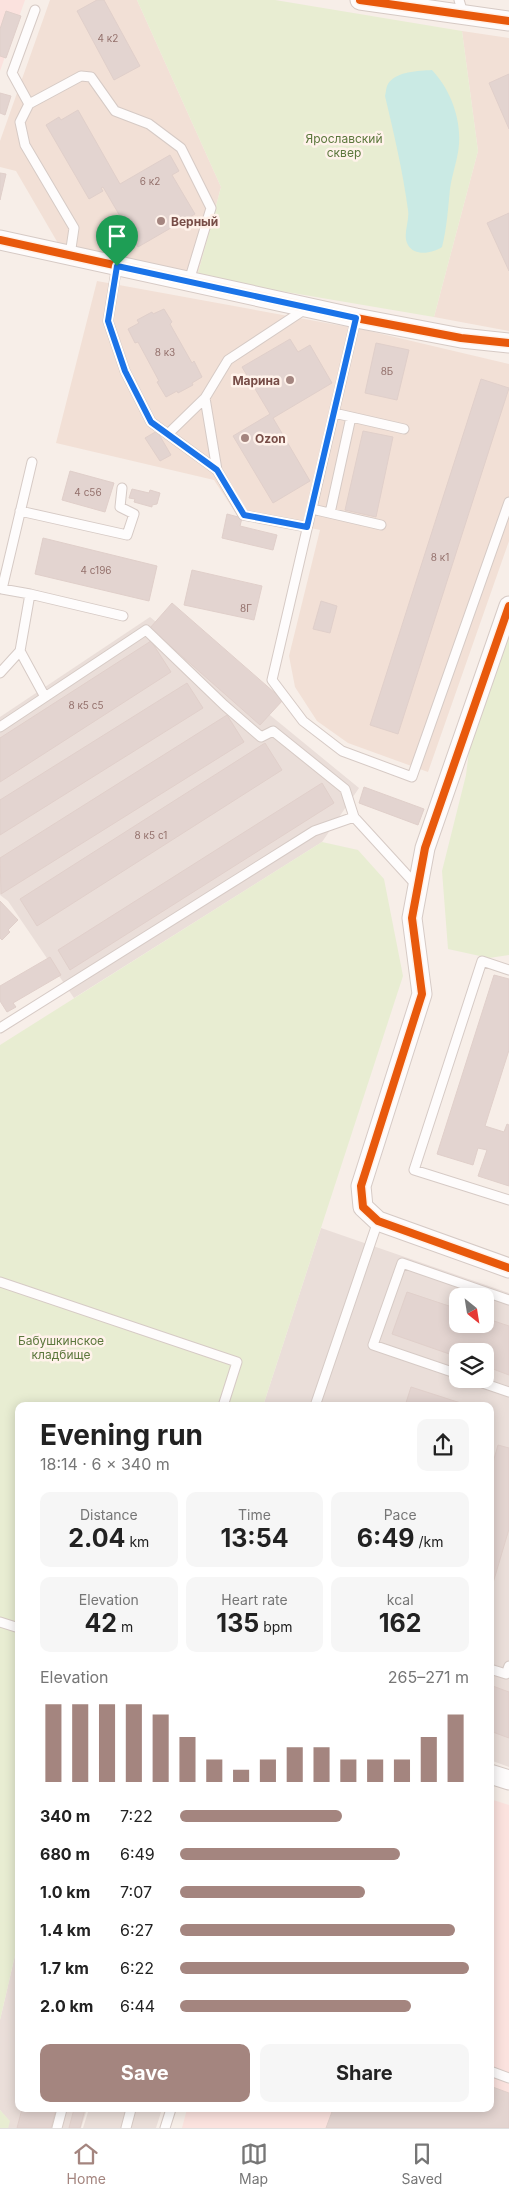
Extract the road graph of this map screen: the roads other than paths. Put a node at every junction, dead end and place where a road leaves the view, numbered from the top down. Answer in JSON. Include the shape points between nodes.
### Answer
{"nodes":[{"id":1,"x":360,"y":0,"type":"edge"},
{"id":2,"x":461,"y":6,"type":"edge"},
{"id":3,"x":34,"y":10,"type":"dead end"},
{"id":4,"x":509,"y":20,"type":"edge"},
{"id":5,"x":29,"y":104,"type":"junction"},
{"id":6,"x":0,"y":240,"type":"edge"},
{"id":7,"x":70,"y":255,"type":"junction"},
{"id":8,"x":117,"y":266,"type":"junction"},
{"id":9,"x":189,"y":281,"type":"junction"},
{"id":10,"x":308,"y":307,"type":"junction"},
{"id":11,"x":356,"y":318,"type":"junction"},
{"id":12,"x":509,"y":343,"type":"edge"},
{"id":13,"x":205,"y":398,"type":"junction"},
{"id":14,"x":334,"y":413,"type":"junction"},
{"id":15,"x":351,"y":417,"type":"junction"},
{"id":16,"x":404,"y":429,"type":"dead end"},
{"id":17,"x":169,"y":434,"type":"junction"},
{"id":18,"x":32,"y":462,"type":"dead end"},
{"id":19,"x":217,"y":470,"type":"junction"},
{"id":20,"x":122,"y":488,"type":"dead end"},
{"id":21,"x":509,"y":502,"type":"edge"},
{"id":22,"x":312,"y":509,"type":"junction"},
{"id":23,"x":20,"y":511,"type":"junction"},
{"id":24,"x":330,"y":513,"type":"junction"},
{"id":25,"x":381,"y":525,"type":"dead end"},
{"id":26,"x":307,"y":527,"type":"junction"},
{"id":27,"x":1,"y":589,"type":"edge"},
{"id":28,"x":30,"y":594,"type":"junction"},
{"id":29,"x":509,"y":606,"type":"edge"},
{"id":30,"x":123,"y":616,"type":"dead end"},
{"id":31,"x":20,"y":651,"type":"junction"},
{"id":32,"x":0,"y":673,"type":"edge"},
{"id":33,"x":45,"y":697,"type":"junction"},
{"id":34,"x":0,"y":727,"type":"edge"},
{"id":35,"x":354,"y":817,"type":"junction"},
{"id":36,"x":418,"y":888,"type":"junction"},
{"id":37,"x":509,"y":970,"type":"edge"},
{"id":38,"x":0,"y":1028,"type":"edge"},
{"id":39,"x":509,"y":1200,"type":"edge"},
{"id":40,"x":378,"y":1221,"type":"junction"},
{"id":41,"x":509,"y":1268,"type":"edge"},
{"id":42,"x":0,"y":1282,"type":"edge"},
{"id":43,"x":509,"y":1300,"type":"edge"},
{"id":44,"x":449,"y":1371,"type":"edge"},
{"id":45,"x":494,"y":1387,"type":"edge"},
{"id":46,"x":509,"y":1392,"type":"edge"},
{"id":47,"x":224,"y":1402,"type":"edge"},
{"id":48,"x":316,"y":1402,"type":"edge"},
{"id":49,"x":0,"y":1622,"type":"edge"},
{"id":50,"x":15,"y":1627,"type":"edge"},
{"id":51,"x":509,"y":1666,"type":"edge"},
{"id":52,"x":494,"y":1670,"type":"edge"},
{"id":53,"x":494,"y":1775,"type":"edge"},
{"id":54,"x":509,"y":1780,"type":"edge"},
{"id":55,"x":494,"y":2072,"type":"edge"},
{"id":56,"x":509,"y":2078,"type":"edge"},
{"id":57,"x":61,"y":2112,"type":"edge"},
{"id":58,"x":130,"y":2112,"type":"edge"},
{"id":59,"x":170,"y":2112,"type":"edge"},
{"id":60,"x":57,"y":2128,"type":"edge"},
{"id":61,"x":126,"y":2128,"type":"edge"},
{"id":62,"x":165,"y":2128,"type":"edge"}],
"edges":[{"from":1,"to":2,"type":"street"},
{"from":2,"to":4,"type":"street"},
{"from":3,"to":5,"type":"lane","via":[[12,73]]},
{"from":5,"to":7,"type":"lane","via":[[20,122],[25,144],[74,228]]},
{"from":5,"to":9,"type":"lane","via":[[81,76],[91,77],[115,111],[150,124],[182,148],[211,208]]},
{"from":6,"to":7,"type":"street"},
{"from":7,"to":8,"type":"street"},
{"from":8,"to":9,"type":"street"},
{"from":8,"to":17,"type":"lane","via":[[108,321],[125,371],[151,422]]},
{"from":9,"to":10,"type":"street"},
{"from":10,"to":11,"type":"street"},
{"from":10,"to":13,"type":"lane","via":[[228,360]]},
{"from":11,"to":12,"type":"street","via":[[461,338]]},
{"from":11,"to":14,"type":"lane"},
{"from":13,"to":17,"type":"lane"},
{"from":13,"to":19,"type":"lane"},
{"from":14,"to":15,"type":"lane"},
{"from":14,"to":22,"type":"lane"},
{"from":15,"to":16,"type":"lane"},
{"from":15,"to":24,"type":"lane"},
{"from":17,"to":19,"type":"lane"},
{"from":18,"to":23,"type":"lane"},
{"from":19,"to":26,"type":"lane","via":[[244,515]]},
{"from":20,"to":23,"type":"lane","via":[[120,506],[134,514],[126,535]]},
{"from":21,"to":26,"type":"lane","via":[[412,777],[342,751],[303,721],[272,680]]},
{"from":22,"to":24,"type":"lane"},
{"from":22,"to":26,"type":"lane"},
{"from":23,"to":27,"type":"lane"},
{"from":24,"to":25,"type":"lane"},
{"from":27,"to":28,"type":"lane"},
{"from":28,"to":30,"type":"lane"},
{"from":28,"to":31,"type":"lane"},
{"from":29,"to":36,"type":"street","via":[[425,848]]},
{"from":31,"to":32,"type":"lane"},
{"from":31,"to":33,"type":"lane"},
{"from":33,"to":34,"type":"lane"},
{"from":33,"to":35,"type":"lane","via":[[146,630],[261,737],[274,732],[345,789]]},
{"from":35,"to":36,"type":"lane"},
{"from":35,"to":38,"type":"lane","via":[[314,831]]},
{"from":36,"to":40,"type":"street","via":[[412,918],[422,994],[361,1186],[363,1206]]},
{"from":37,"to":39,"type":"lane","via":[[482,961],[414,1170]]},
{"from":40,"to":41,"type":"street"},
{"from":40,"to":48,"type":"lane"},
{"from":42,"to":47,"type":"lane","via":[[237,1362]]},
{"from":43,"to":44,"type":"lane","via":[[402,1262],[373,1345]]},
{"from":45,"to":46,"type":"lane"},
{"from":49,"to":50,"type":"lane"},
{"from":51,"to":52,"type":"lane","via":[[506,1674]]},
{"from":53,"to":54,"type":"street"},
{"from":55,"to":56,"type":"lane"},
{"from":57,"to":60,"type":"lane"},
{"from":58,"to":61,"type":"lane"},
{"from":59,"to":62,"type":"lane"}]}
